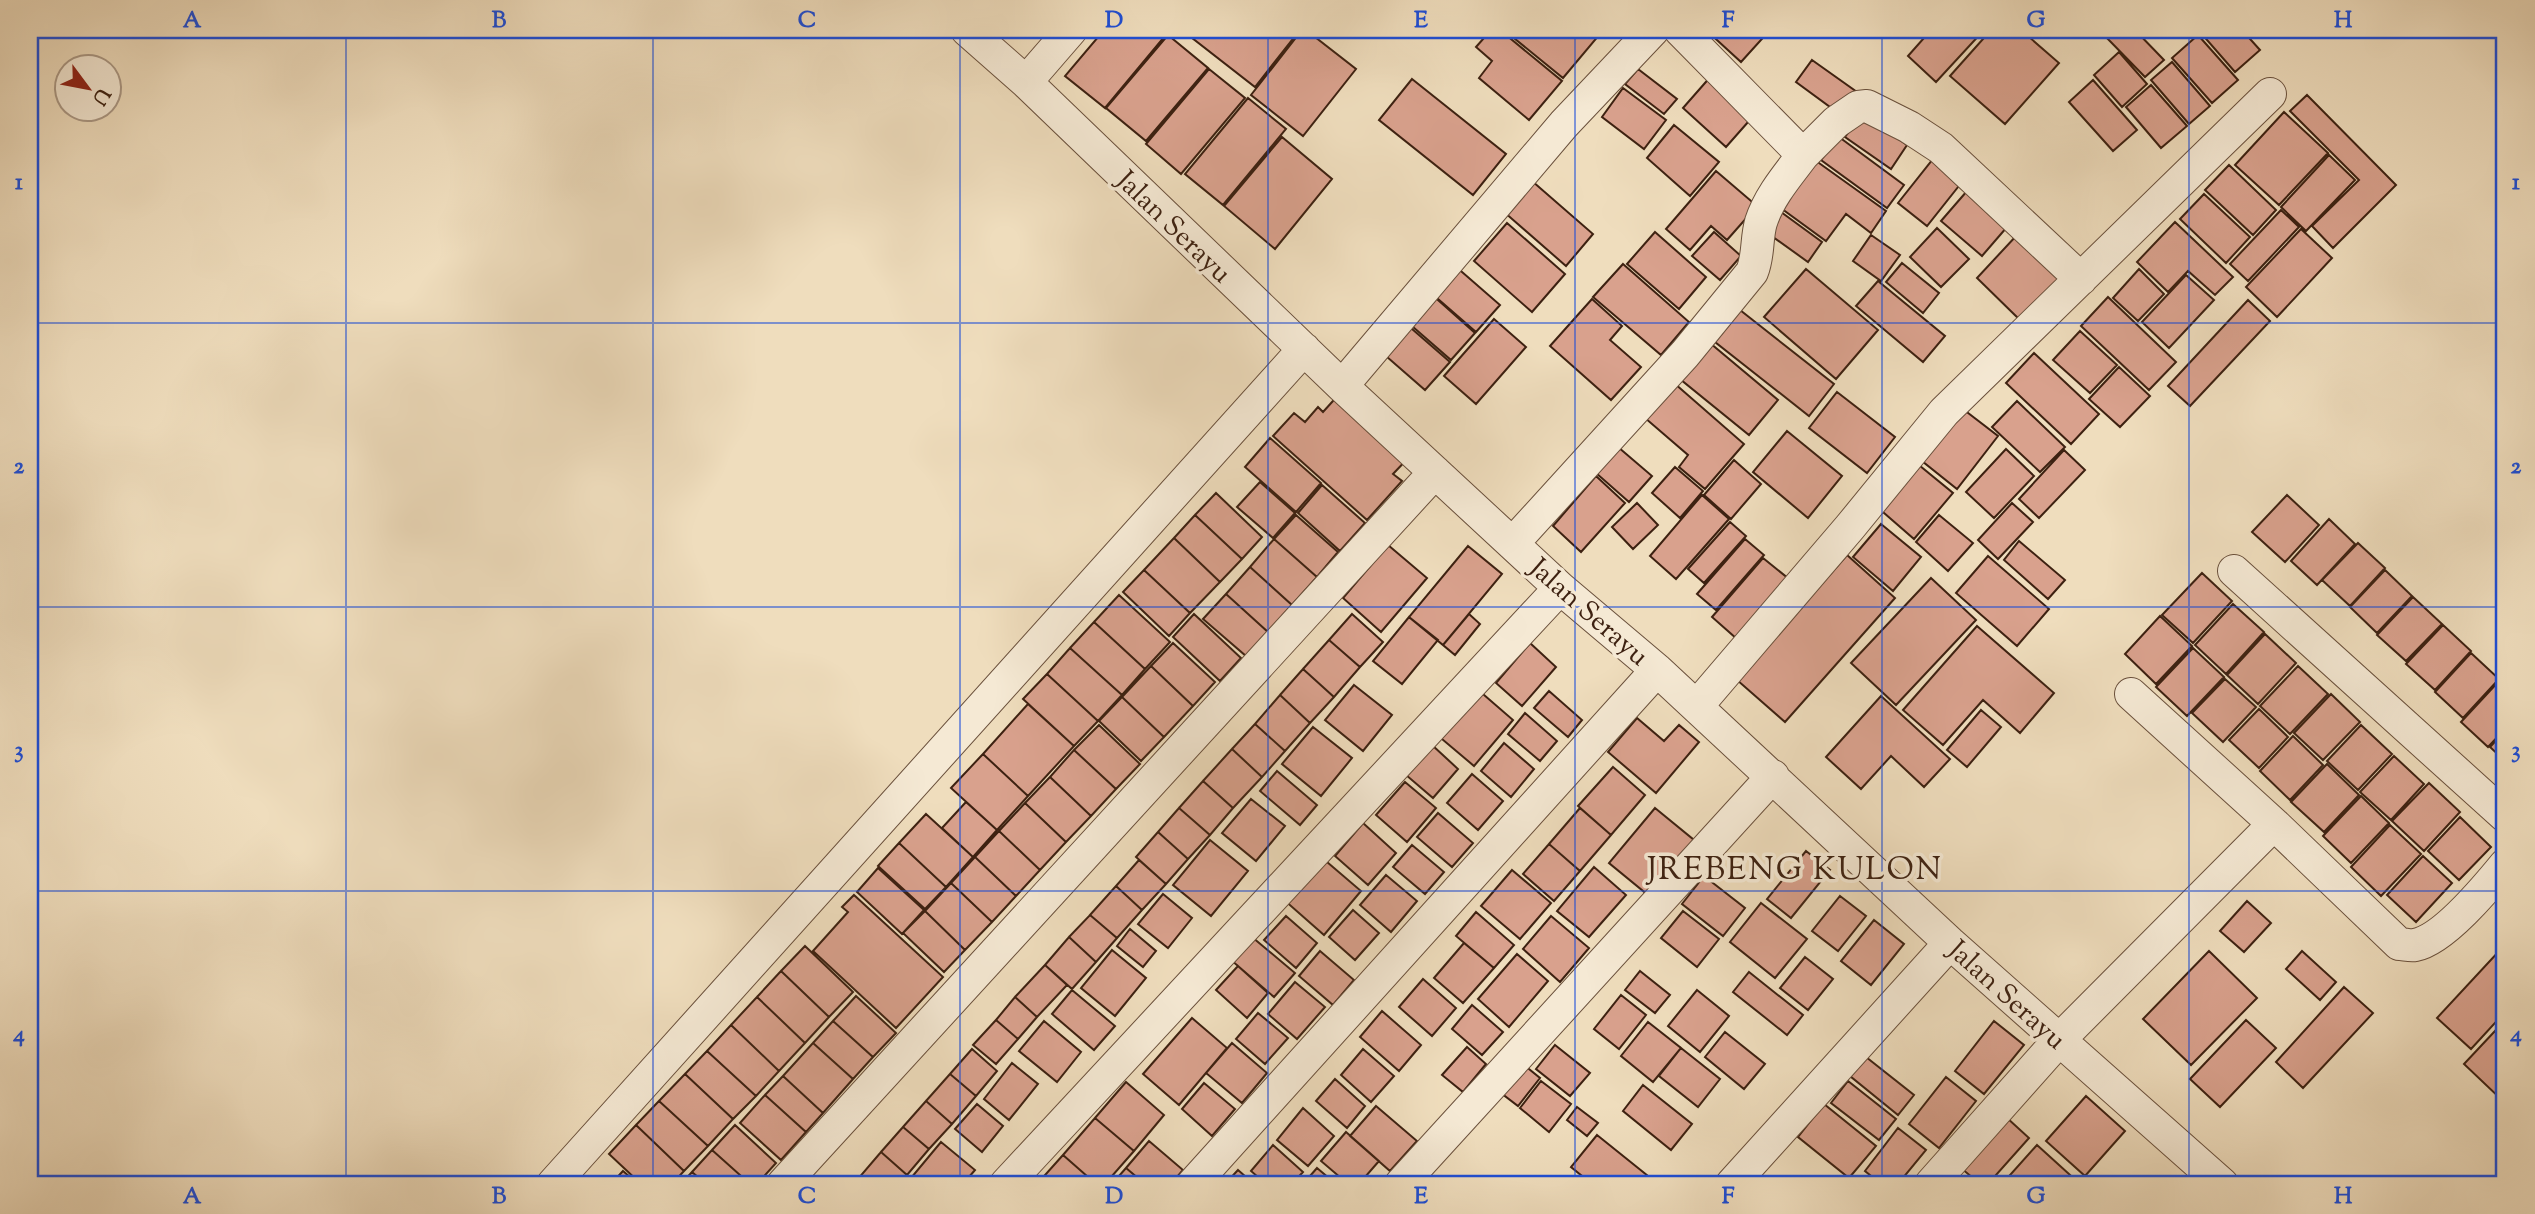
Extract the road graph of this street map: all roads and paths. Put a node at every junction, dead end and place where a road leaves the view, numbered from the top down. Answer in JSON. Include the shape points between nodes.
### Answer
{"nodes":[{"id":1,"x":967,"y":30,"type":"edge"},
{"id":2,"x":1070,"y":30,"type":"edge"},
{"id":3,"x":1653,"y":30,"type":"edge"},
{"id":4,"x":1680,"y":30,"type":"edge"},
{"id":5,"x":1026,"y":82,"type":"junction"},
{"id":6,"x":2270,"y":94,"type":"dead end"},
{"id":7,"x":1802,"y":155,"type":"junction"},
{"id":8,"x":2081,"y":279,"type":"junction"},
{"id":9,"x":1304,"y":349,"type":"junction"},
{"id":10,"x":1342,"y":386,"type":"junction"},
{"id":11,"x":1435,"y":472,"type":"junction"},
{"id":12,"x":1513,"y":543,"type":"junction"},
{"id":13,"x":2234,"y":571,"type":"dead end"},
{"id":14,"x":1560,"y":588,"type":"junction"},
{"id":15,"x":1657,"y":670,"type":"junction"},
{"id":16,"x":2132,"y":694,"type":"dead end"},
{"id":17,"x":1697,"y":706,"type":"junction"},
{"id":18,"x":1773,"y":776,"type":"junction"},
{"id":19,"x":2505,"y":816,"type":"edge"},
{"id":20,"x":2274,"y":824,"type":"junction"},
{"id":21,"x":2505,"y":865,"type":"edge"},
{"id":22,"x":1950,"y":943,"type":"junction"},
{"id":23,"x":2059,"y":1040,"type":"junction"},
{"id":24,"x":553,"y":1184,"type":"edge"},
{"id":25,"x":783,"y":1184,"type":"edge"},
{"id":26,"x":1006,"y":1184,"type":"edge"},
{"id":27,"x":1194,"y":1184,"type":"edge"},
{"id":28,"x":1401,"y":1184,"type":"edge"},
{"id":29,"x":1732,"y":1184,"type":"edge"},
{"id":30,"x":1930,"y":1184,"type":"edge"},
{"id":31,"x":2222,"y":1184,"type":"edge"}],
"edges":[{"from":1,"to":5,"type":"street","name":"Jalan Serayu"},
{"from":2,"to":5,"type":"street"},
{"from":3,"to":10,"type":"street","via":[[1564,124]]},
{"from":4,"to":7,"type":"street"},
{"from":5,"to":9,"type":"street","name":"Jalan Serayu"},
{"from":6,"to":8,"type":"street"},
{"from":7,"to":8,"type":"street","via":[[1836,122],[1867,106],[1941,148]]},
{"from":7,"to":12,"type":"street","via":[[1776,191],[1761,223],[1752,272],[1685,354]]},
{"from":8,"to":17,"type":"street","via":[[1944,412]]},
{"from":9,"to":10,"type":"street","name":"Jalan Serayu"},
{"from":9,"to":24,"type":"street"},
{"from":10,"to":11,"type":"street","name":"Jalan Serayu"},
{"from":11,"to":12,"type":"street","name":"Jalan Serayu"},
{"from":11,"to":25,"type":"street"},
{"from":12,"to":14,"type":"street","name":"Jalan Serayu"},
{"from":13,"to":19,"type":"street"},
{"from":14,"to":15,"type":"street","name":"Jalan Serayu"},
{"from":14,"to":26,"type":"street"},
{"from":15,"to":17,"type":"street","name":"Jalan Serayu"},
{"from":15,"to":27,"type":"street"},
{"from":16,"to":20,"type":"street"},
{"from":17,"to":18,"type":"street","name":"Jalan Serayu"},
{"from":18,"to":22,"type":"street","name":"Jalan Serayu"},
{"from":18,"to":28,"type":"street"},
{"from":20,"to":21,"type":"street","via":[[2399,944],[2415,945],[2432,937],[2477,900]]},
{"from":20,"to":23,"type":"street"},
{"from":22,"to":23,"type":"street","name":"Jalan Serayu"},
{"from":22,"to":29,"type":"street"},
{"from":23,"to":30,"type":"street"},
{"from":23,"to":31,"type":"street","name":"Jalan Serayu"}]}
